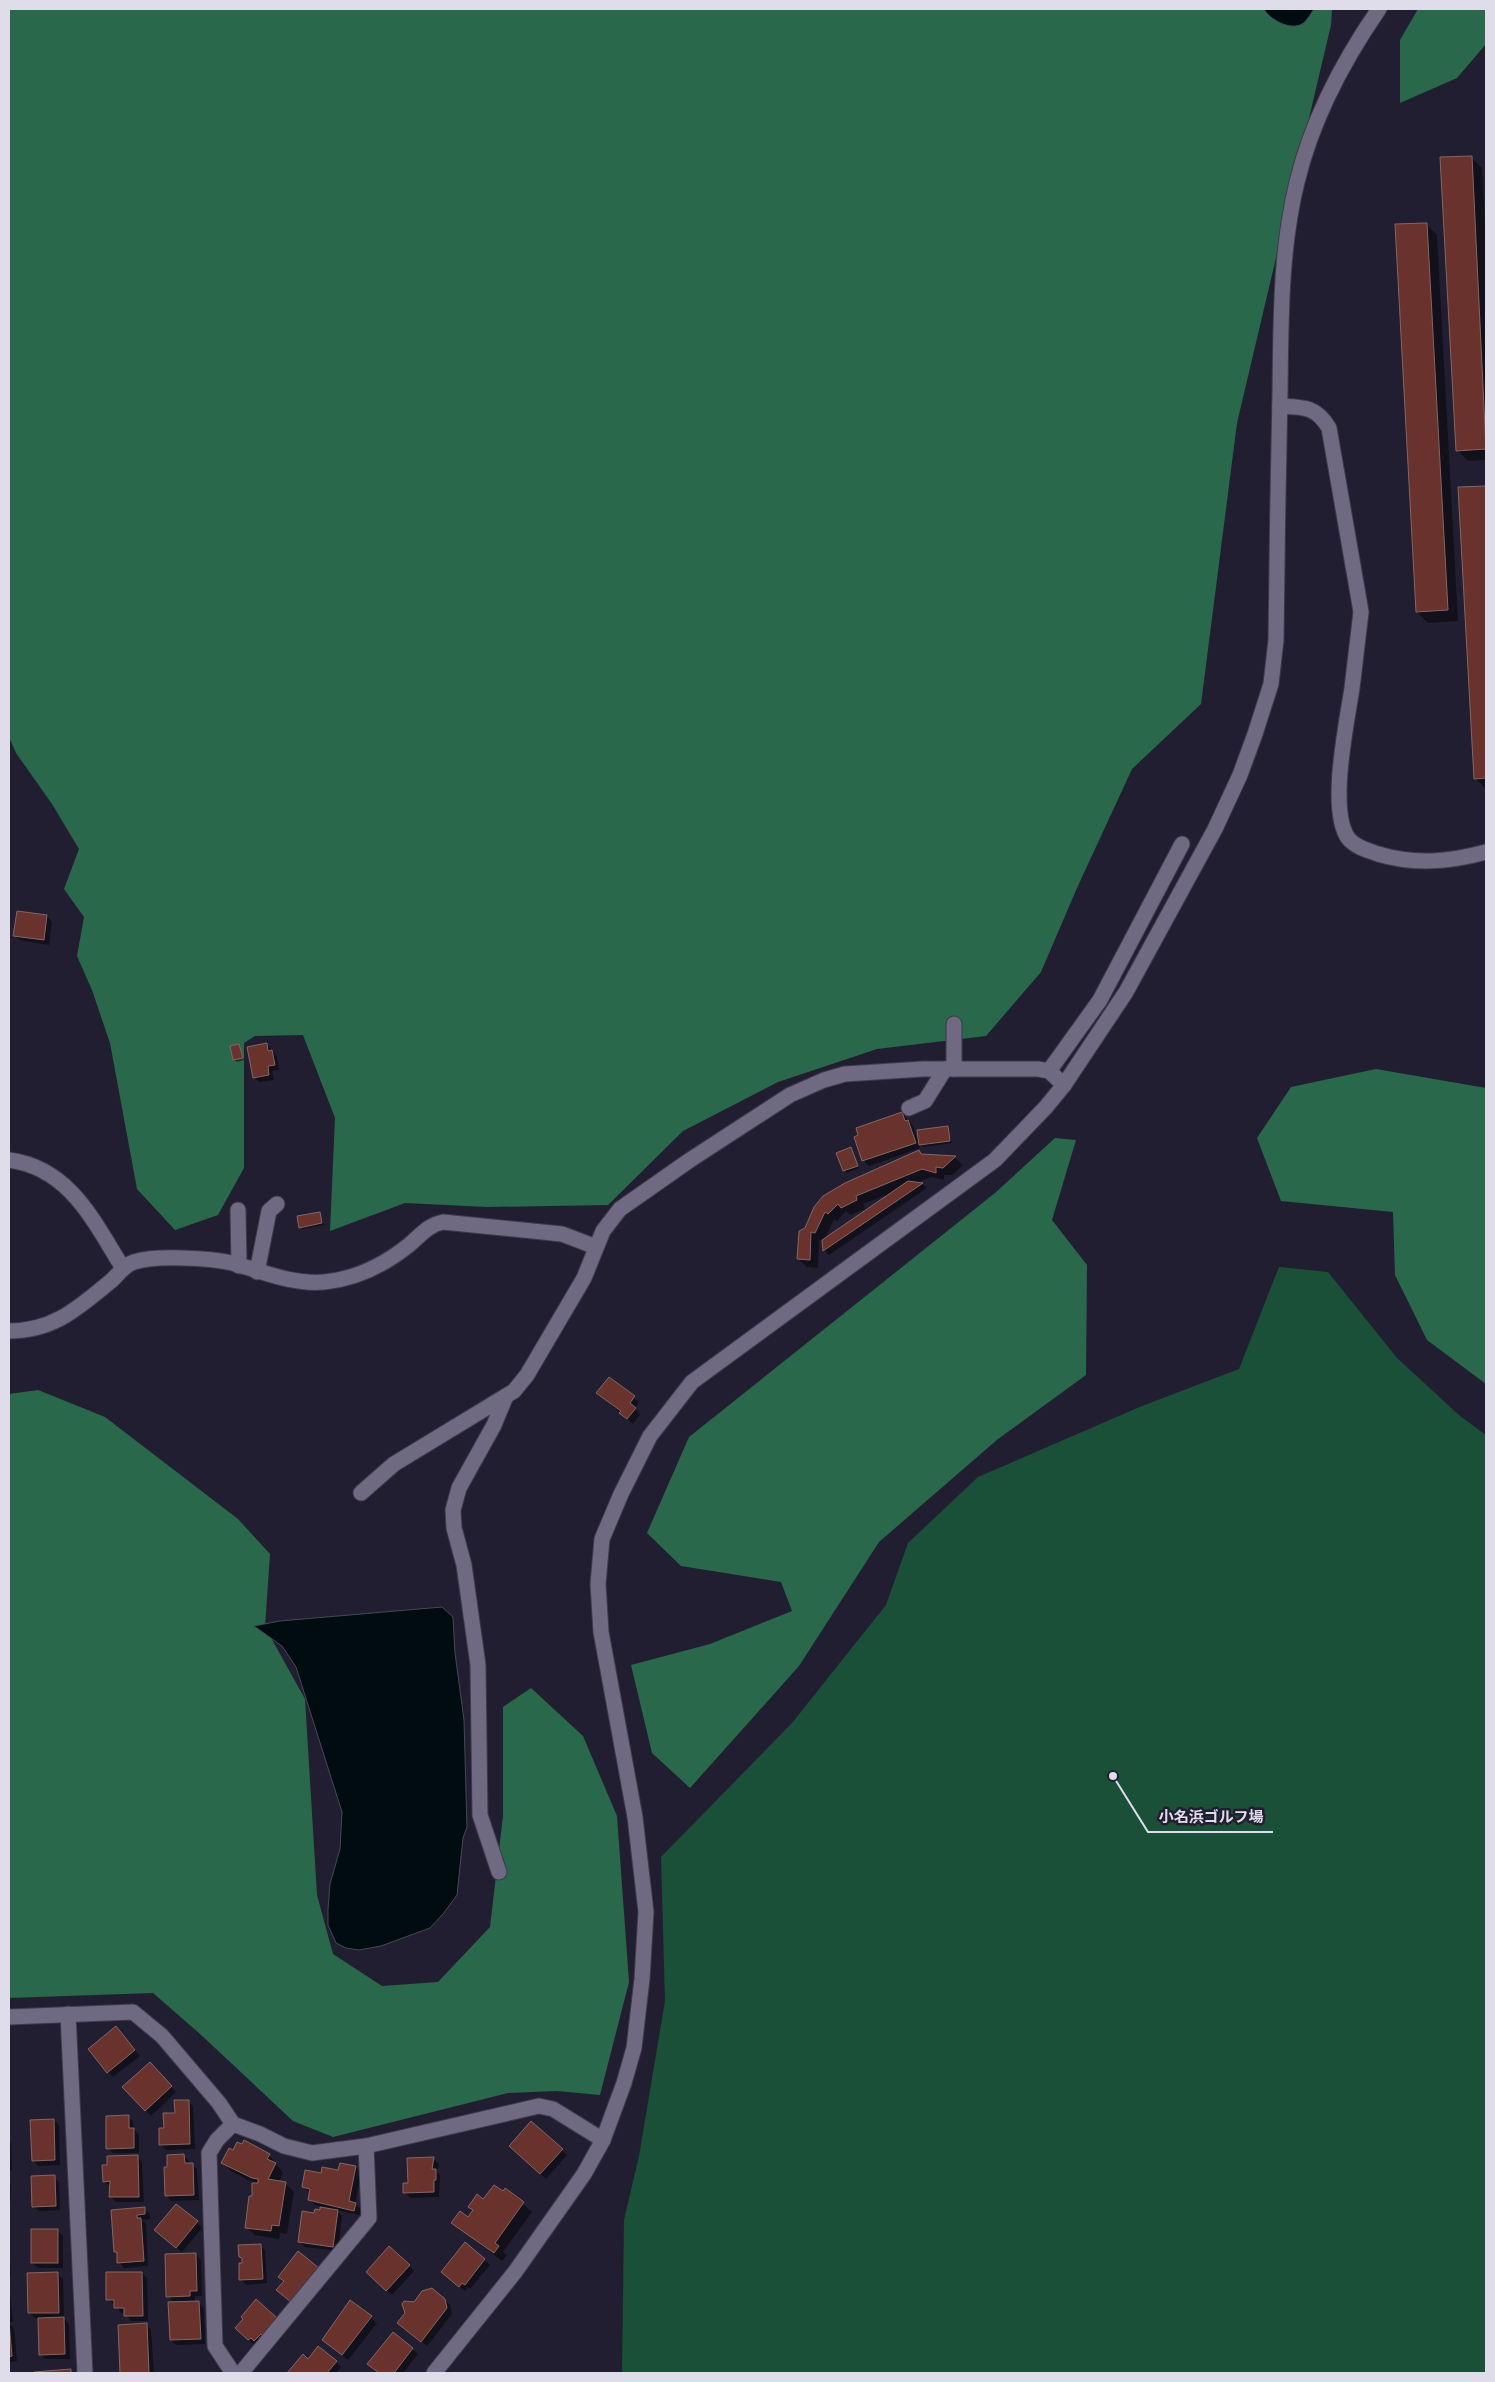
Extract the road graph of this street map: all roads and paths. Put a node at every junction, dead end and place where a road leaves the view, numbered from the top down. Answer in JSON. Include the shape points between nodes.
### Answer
{"nodes":[{"id":1,"x":1379,"y":9,"type":"edge"},
{"id":2,"x":1280,"y":406,"type":"junction"},
{"id":3,"x":1182,"y":844,"type":"dead end"},
{"id":4,"x":1486,"y":852,"type":"edge"},
{"id":5,"x":954,"y":1024,"type":"dead end"},
{"id":6,"x":949,"y":1069,"type":"junction"},
{"id":7,"x":1049,"y":1071,"type":"junction"},
{"id":8,"x":1064,"y":1085,"type":"junction"},
{"id":9,"x":909,"y":1108,"type":"dead end"},
{"id":10,"x":9,"y":1160,"type":"edge"},
{"id":11,"x":277,"y":1204,"type":"dead end"},
{"id":12,"x":238,"y":1210,"type":"dead end"},
{"id":13,"x":596,"y":1247,"type":"junction"},
{"id":14,"x":239,"y":1266,"type":"junction"},
{"id":15,"x":123,"y":1268,"type":"junction"},
{"id":16,"x":257,"y":1272,"type":"junction"},
{"id":17,"x":9,"y":1331,"type":"edge"},
{"id":18,"x":506,"y":1396,"type":"junction"},
{"id":19,"x":361,"y":1493,"type":"dead end"},
{"id":20,"x":499,"y":1872,"type":"dead end"},
{"id":21,"x":68,"y":2014,"type":"junction"},
{"id":22,"x":9,"y":2017,"type":"edge"},
{"id":23,"x":233,"y":2124,"type":"junction"},
{"id":24,"x":603,"y":2140,"type":"junction"},
{"id":25,"x":366,"y":2146,"type":"junction"},
{"id":26,"x":85,"y":2373,"type":"edge"},
{"id":27,"x":233,"y":2373,"type":"edge"},
{"id":28,"x":241,"y":2373,"type":"edge"},
{"id":29,"x":434,"y":2373,"type":"edge"}],
"edges":[{"from":1,"to":2,"type":"street","via":[[1354,44],[1337,77],[1297,182],[1285,245]]},
{"from":2,"to":4,"type":"street","via":[[1303,407],[1316,412],[1329,428],[1361,612],[1339,796],[1348,837],[1368,851],[1396,859],[1448,861]]},
{"from":2,"to":8,"type":"street","via":[[1276,640],[1271,684],[1240,774],[1215,829],[1131,984]]},
{"from":3,"to":7,"type":"street","via":[[1100,1000]]},
{"from":5,"to":6,"type":"street"},
{"from":6,"to":7,"type":"street"},
{"from":6,"to":9,"type":"street","via":[[926,1101]]},
{"from":6,"to":13,"type":"street","via":[[845,1074],[790,1095],[620,1209],[602,1232]]},
{"from":7,"to":8,"type":"street"},
{"from":8,"to":24,"type":"street","via":[[995,1160],[692,1382],[650,1436],[621,1494],[602,1539],[598,1584],[601,1632],[635,1817],[646,1912],[634,2048]]},
{"from":10,"to":15,"type":"street","via":[[22,1162],[53,1177],[80,1200]]},
{"from":11,"to":16,"type":"street","via":[[269,1211]]},
{"from":12,"to":14,"type":"street"},
{"from":13,"to":16,"type":"street","via":[[562,1234],[443,1222],[432,1225],[382,1265],[355,1276],[324,1282],[299,1282]]},
{"from":13,"to":18,"type":"street","via":[[584,1278],[527,1375]]},
{"from":14,"to":15,"type":"street","via":[[219,1261],[158,1258],[133,1262]]},
{"from":14,"to":16,"type":"street"},
{"from":15,"to":17,"type":"street","via":[[63,1318],[24,1331]]},
{"from":18,"to":19,"type":"street","via":[[394,1464]]},
{"from":18,"to":20,"type":"street","via":[[494,1425],[459,1488],[453,1510],[478,1665],[480,1815]]},
{"from":21,"to":22,"type":"street"},
{"from":21,"to":23,"type":"street","via":[[133,2012],[162,2036]]},
{"from":21,"to":26,"type":"street"},
{"from":23,"to":25,"type":"street","via":[[284,2146],[312,2153]]},
{"from":23,"to":27,"type":"street","via":[[209,2153],[215,2346]]},
{"from":24,"to":25,"type":"street","via":[[553,2109],[540,2106]]},
{"from":24,"to":29,"type":"street","via":[[584,2174],[515,2272]]},
{"from":25,"to":28,"type":"street","via":[[369,2218]]}]}
